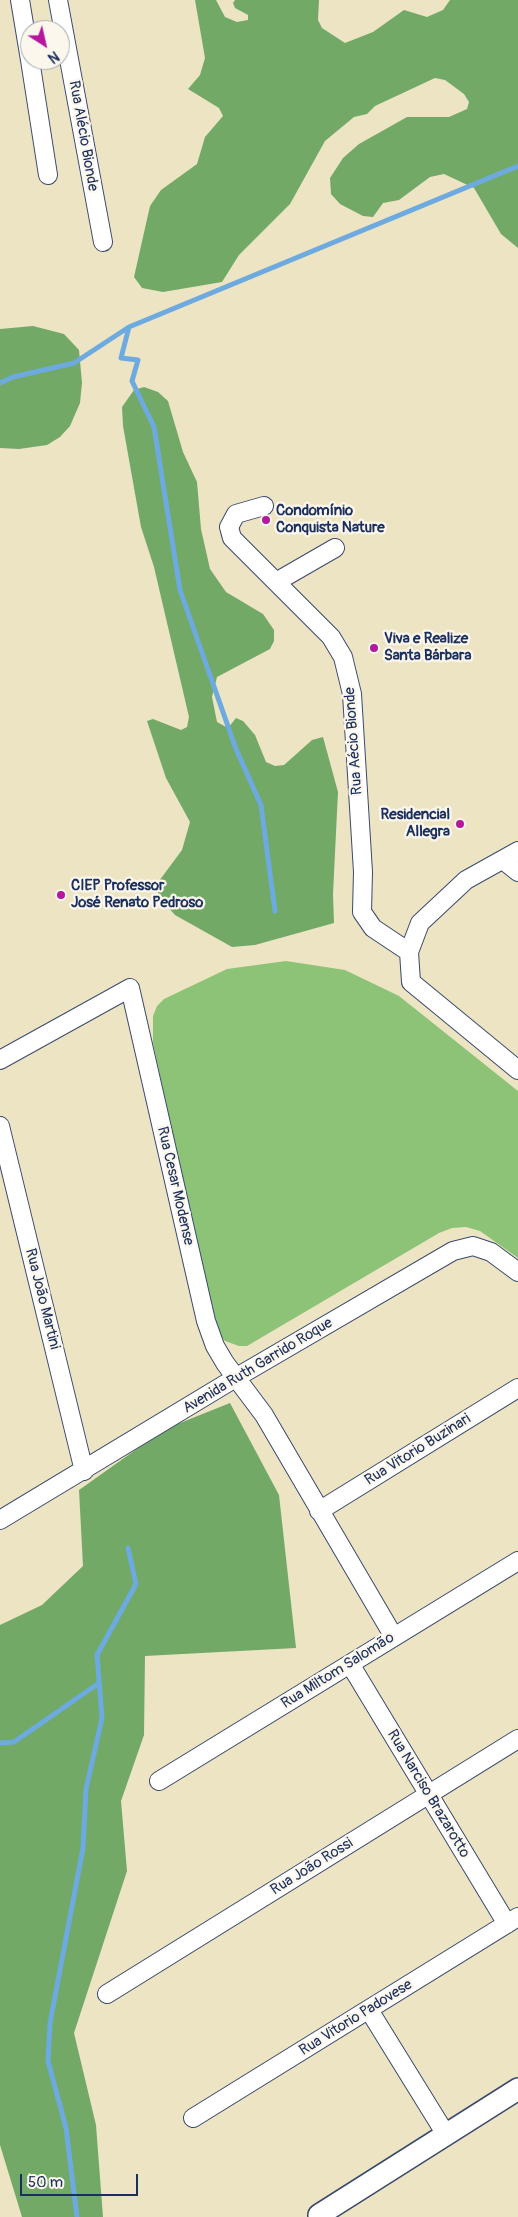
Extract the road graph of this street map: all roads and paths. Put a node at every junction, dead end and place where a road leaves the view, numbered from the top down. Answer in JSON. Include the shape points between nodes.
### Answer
{"nodes":[{"id":1,"x":20,"y":0,"type":"edge"},
{"id":2,"x":58,"y":0,"type":"edge"},
{"id":3,"x":23,"y":20,"type":"edge"},
{"id":4,"x":32,"y":70,"type":"edge"},
{"id":5,"x":48,"y":175,"type":"dead end"},
{"id":6,"x":103,"y":242,"type":"dead end"},
{"id":7,"x":259,"y":507,"type":"dead end"},
{"id":8,"x":335,"y":548,"type":"dead end"},
{"id":9,"x":276,"y":582,"type":"junction"},
{"id":10,"x":511,"y":855,"type":"edge"},
{"id":11,"x":518,"y":872,"type":"edge"},
{"id":12,"x":409,"y":952,"type":"junction"},
{"id":13,"x":0,"y":1060,"type":"edge"},
{"id":14,"x":518,"y":1070,"type":"edge"},
{"id":15,"x":0,"y":1126,"type":"edge"},
{"id":16,"x":518,"y":1272,"type":"edge"},
{"id":17,"x":237,"y":1377,"type":"junction"},
{"id":18,"x":518,"y":1388,"type":"edge"},
{"id":19,"x":84,"y":1471,"type":"junction"},
{"id":20,"x":319,"y":1511,"type":"junction"},
{"id":21,"x":0,"y":1520,"type":"edge"},
{"id":22,"x":518,"y":1561,"type":"edge"},
{"id":23,"x":394,"y":1637,"type":"junction"},
{"id":24,"x":350,"y":1664,"type":"junction"},
{"id":25,"x":518,"y":1739,"type":"edge"},
{"id":26,"x":159,"y":1781,"type":"dead end"},
{"id":27,"x":428,"y":1795,"type":"junction"},
{"id":28,"x":512,"y":1921,"type":"edge"},
{"id":29,"x":107,"y":1994,"type":"dead end"},
{"id":30,"x":369,"y":2010,"type":"junction"},
{"id":31,"x":518,"y":2089,"type":"edge"},
{"id":32,"x":193,"y":2118,"type":"dead end"},
{"id":33,"x":445,"y":2133,"type":"junction"},
{"id":34,"x":322,"y":2217,"type":"edge"}],
"edges":[{"from":1,"to":3,"type":"street"},
{"from":2,"to":6,"type":"street","name":"Rua Alécio Bionde"},
{"from":4,"to":5,"type":"street"},
{"from":7,"to":9,"type":"street","name":"Rua Aécio Bionde","via":[[236,514],[229,526],[232,538]]},
{"from":8,"to":9,"type":"street"},
{"from":9,"to":12,"type":"street","name":"Rua Aécio Bionde","via":[[331,637],[344,657],[352,694],[363,872],[362,912],[373,928]]},
{"from":10,"to":11,"type":"street"},
{"from":10,"to":12,"type":"street","via":[[466,880],[420,922]]},
{"from":12,"to":14,"type":"street","via":[[411,982]]},
{"from":13,"to":17,"type":"street","name":"Rua Cesar Modense","via":[[130,988],[206,1321],[215,1346]]},
{"from":15,"to":19,"type":"street","name":"Rua João Martini"},
{"from":16,"to":17,"type":"street","name":"Avenida Ruth Garrido Roque","via":[[491,1252],[473,1246],[453,1251]]},
{"from":17,"to":19,"type":"street","name":"Avenida Ruth Garrido Roque"},
{"from":17,"to":20,"type":"street","name":"Rua Cesar Modense","via":[[264,1415]]},
{"from":18,"to":20,"type":"street","name":"Rua Vitorio Buzinari"},
{"from":19,"to":21,"type":"street","name":"Avenida Ruth Garrido Roque"},
{"from":20,"to":23,"type":"street","name":"Rua Cesar Modense"},
{"from":22,"to":23,"type":"street","name":"Rua Miltom Salomão"},
{"from":23,"to":24,"type":"street","name":"Rua Miltom Salomão"},
{"from":24,"to":26,"type":"street","name":"Rua Miltom Salomão"},
{"from":24,"to":27,"type":"street","name":"Rua Narciso Brazarotto"},
{"from":25,"to":27,"type":"street","name":"Rua João Rossi"},
{"from":27,"to":28,"type":"street","name":"Rua Narciso Brazarotto"},
{"from":27,"to":29,"type":"street","name":"Rua João Rossi"},
{"from":28,"to":30,"type":"street","name":"Rua Vitorio Padovese"},
{"from":30,"to":32,"type":"street","name":"Rua Vitorio Padovese"},
{"from":30,"to":33,"type":"street"},
{"from":31,"to":33,"type":"street"},
{"from":33,"to":34,"type":"street"}]}
